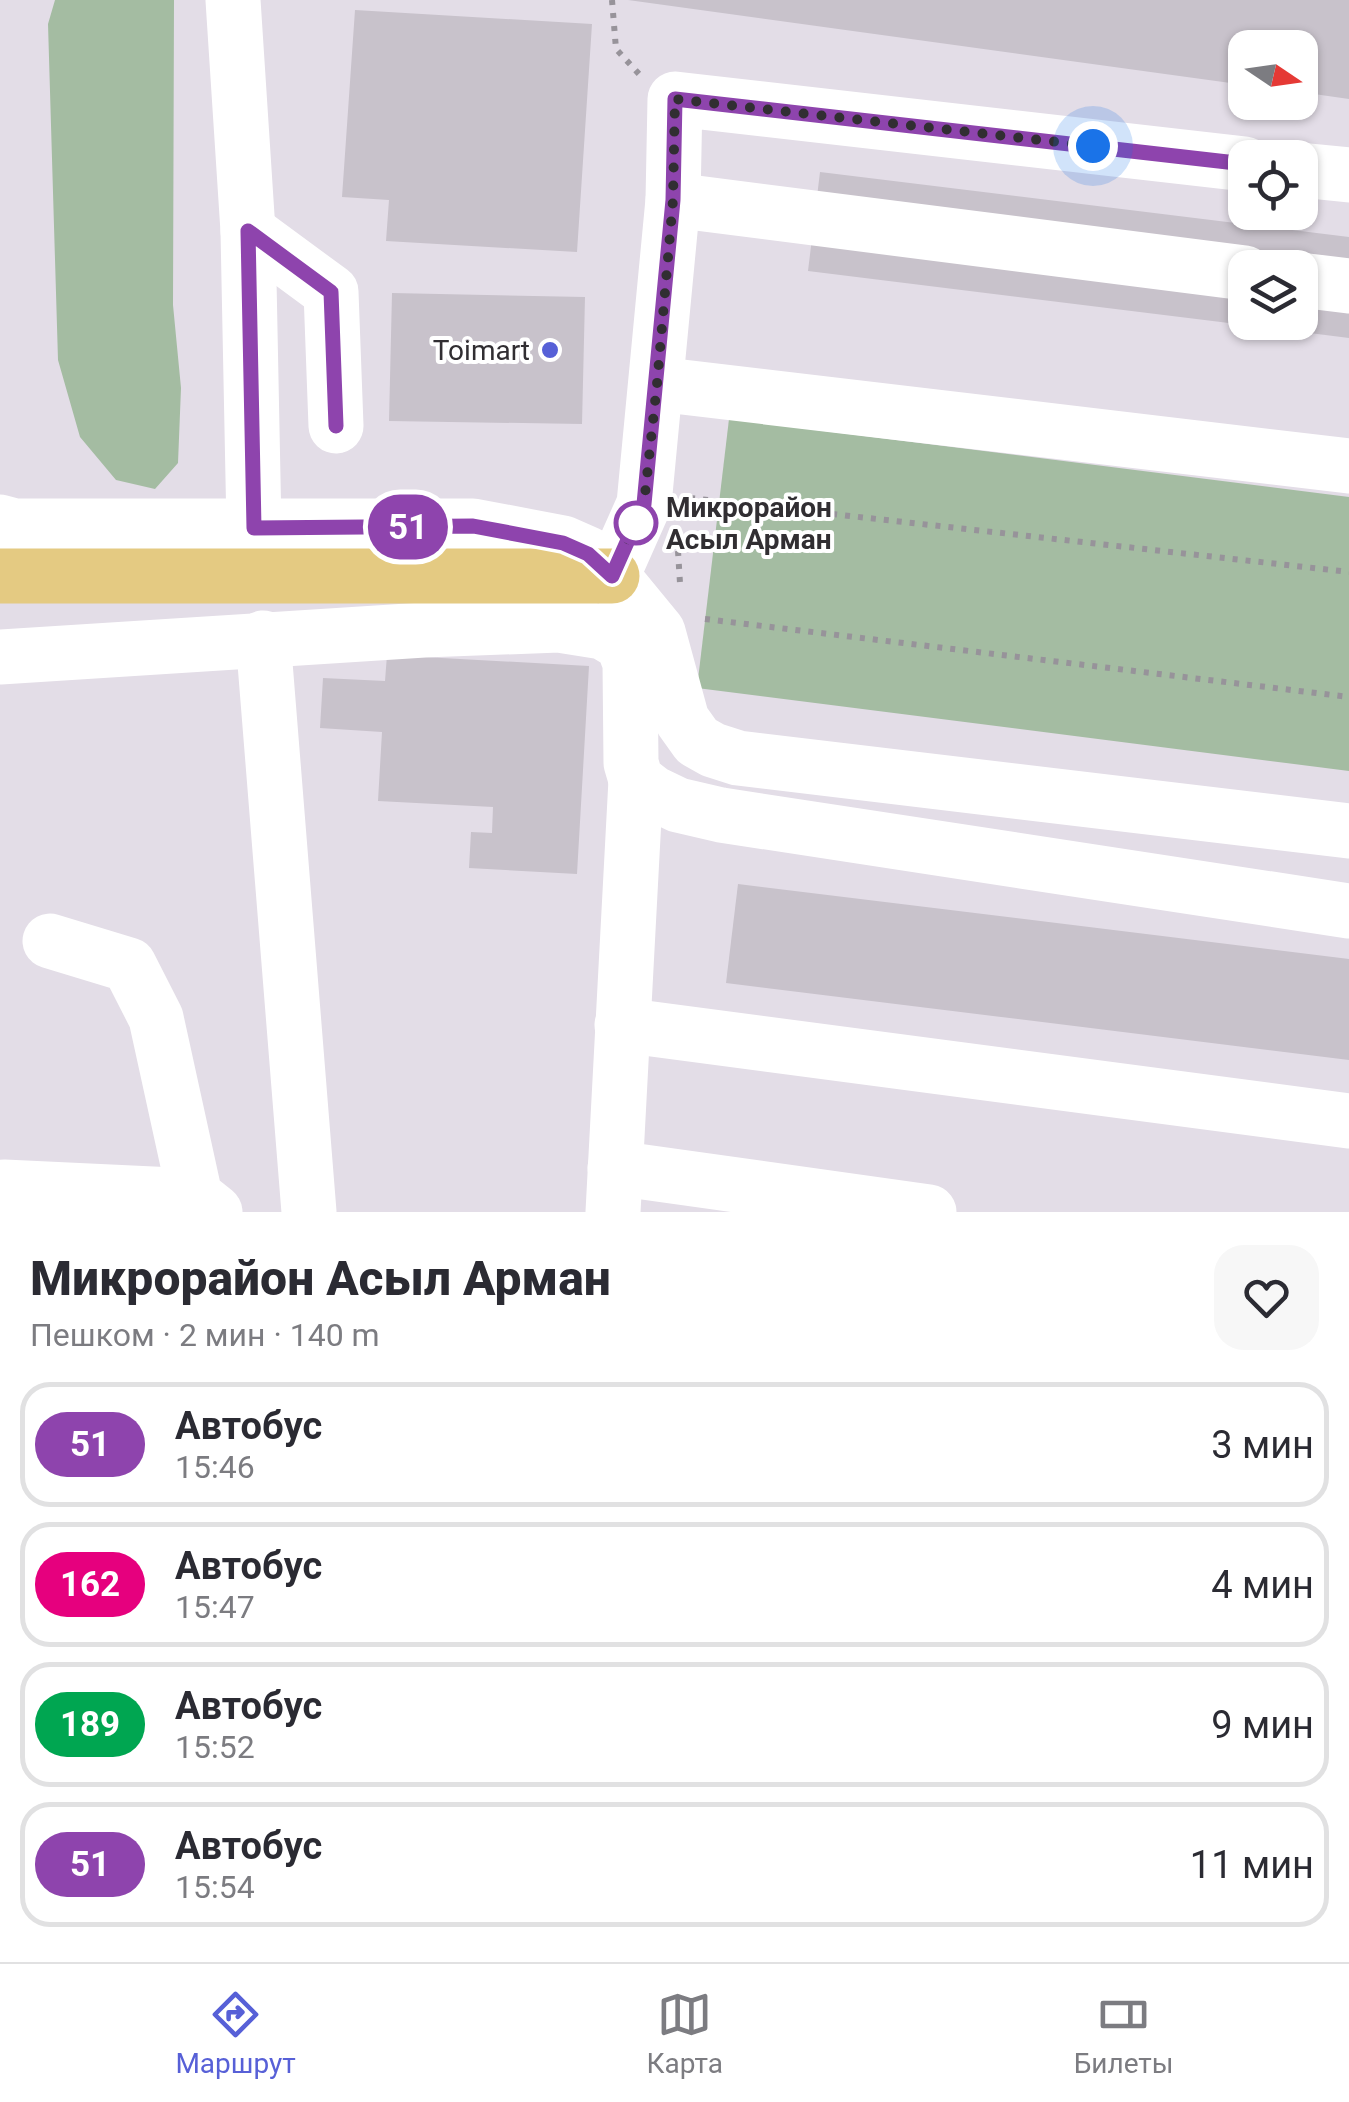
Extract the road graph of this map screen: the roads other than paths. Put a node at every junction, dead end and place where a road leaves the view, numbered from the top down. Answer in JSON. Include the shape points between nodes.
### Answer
{"nodes":[{"id":1,"x":232,"y":0,"type":"edge"},
{"id":2,"x":1228,"y":162,"type":"edge"},
{"id":3,"x":1318,"y":172,"type":"edge"},
{"id":4,"x":1349,"y":176,"type":"edge"},
{"id":5,"x":673,"y":200,"type":"junction"},
{"id":6,"x":248,"y":231,"type":"junction"},
{"id":7,"x":1228,"y":271,"type":"edge"},
{"id":8,"x":1318,"y":282,"type":"edge"},
{"id":9,"x":1349,"y":286,"type":"edge"},
{"id":10,"x":657,"y":384,"type":"junction"},
{"id":11,"x":336,"y":426,"type":"dead end"},
{"id":12,"x":1349,"y":466,"type":"edge"},
{"id":13,"x":0,"y":522,"type":"edge"},
{"id":14,"x":254,"y":528,"type":"junction"},
{"id":15,"x":0,"y":576,"type":"edge"},
{"id":16,"x":612,"y":576,"type":"junction"},
{"id":17,"x":263,"y":638,"type":"junction"},
{"id":18,"x":0,"y":657,"type":"edge"},
{"id":19,"x":636,"y":780,"type":"junction"},
{"id":20,"x":1349,"y":830,"type":"edge"},
{"id":21,"x":1349,"y":911,"type":"edge"},
{"id":22,"x":50,"y":941,"type":"dead end"},
{"id":23,"x":622,"y":1025,"type":"junction"},
{"id":24,"x":1349,"y":1122,"type":"edge"},
{"id":25,"x":4,"y":1187,"type":"dead end"},
{"id":26,"x":614,"y":1190,"type":"edge"},
{"id":27,"x":205,"y":1204,"type":"edge"},
{"id":28,"x":309,"y":1212,"type":"edge"},
{"id":29,"x":928,"y":1212,"type":"edge"}],
"edges":[{"from":1,"to":6,"type":"street"},
{"from":2,"to":5,"type":"street","via":[[675,99]]},
{"from":3,"to":4,"type":"street"},
{"from":5,"to":7,"type":"street"},
{"from":5,"to":10,"type":"street"},
{"from":6,"to":11,"type":"street","via":[[331,292]]},
{"from":6,"to":14,"type":"street"},
{"from":8,"to":9,"type":"street"},
{"from":10,"to":12,"type":"street"},
{"from":10,"to":16,"type":"street","via":[[660,505]]},
{"from":13,"to":14,"type":"street"},
{"from":14,"to":16,"type":"street","via":[[473,526],[563,543]]},
{"from":15,"to":16,"type":"main road"},
{"from":16,"to":20,"type":"street","via":[[658,632],[682,720],[713,750]]},
{"from":17,"to":18,"type":"street"},
{"from":17,"to":19,"type":"street","via":[[559,625],[603,632],[622,644],[630,663]]},
{"from":17,"to":28,"type":"street"},
{"from":19,"to":21,"type":"street","via":[[678,805],[721,815]]},
{"from":19,"to":23,"type":"street"},
{"from":22,"to":27,"type":"street","via":[[129,965],[156,1018]]},
{"from":23,"to":24,"type":"street"},
{"from":23,"to":26,"type":"street"},
{"from":25,"to":27,"type":"street"},
{"from":26,"to":29,"type":"street"}]}
